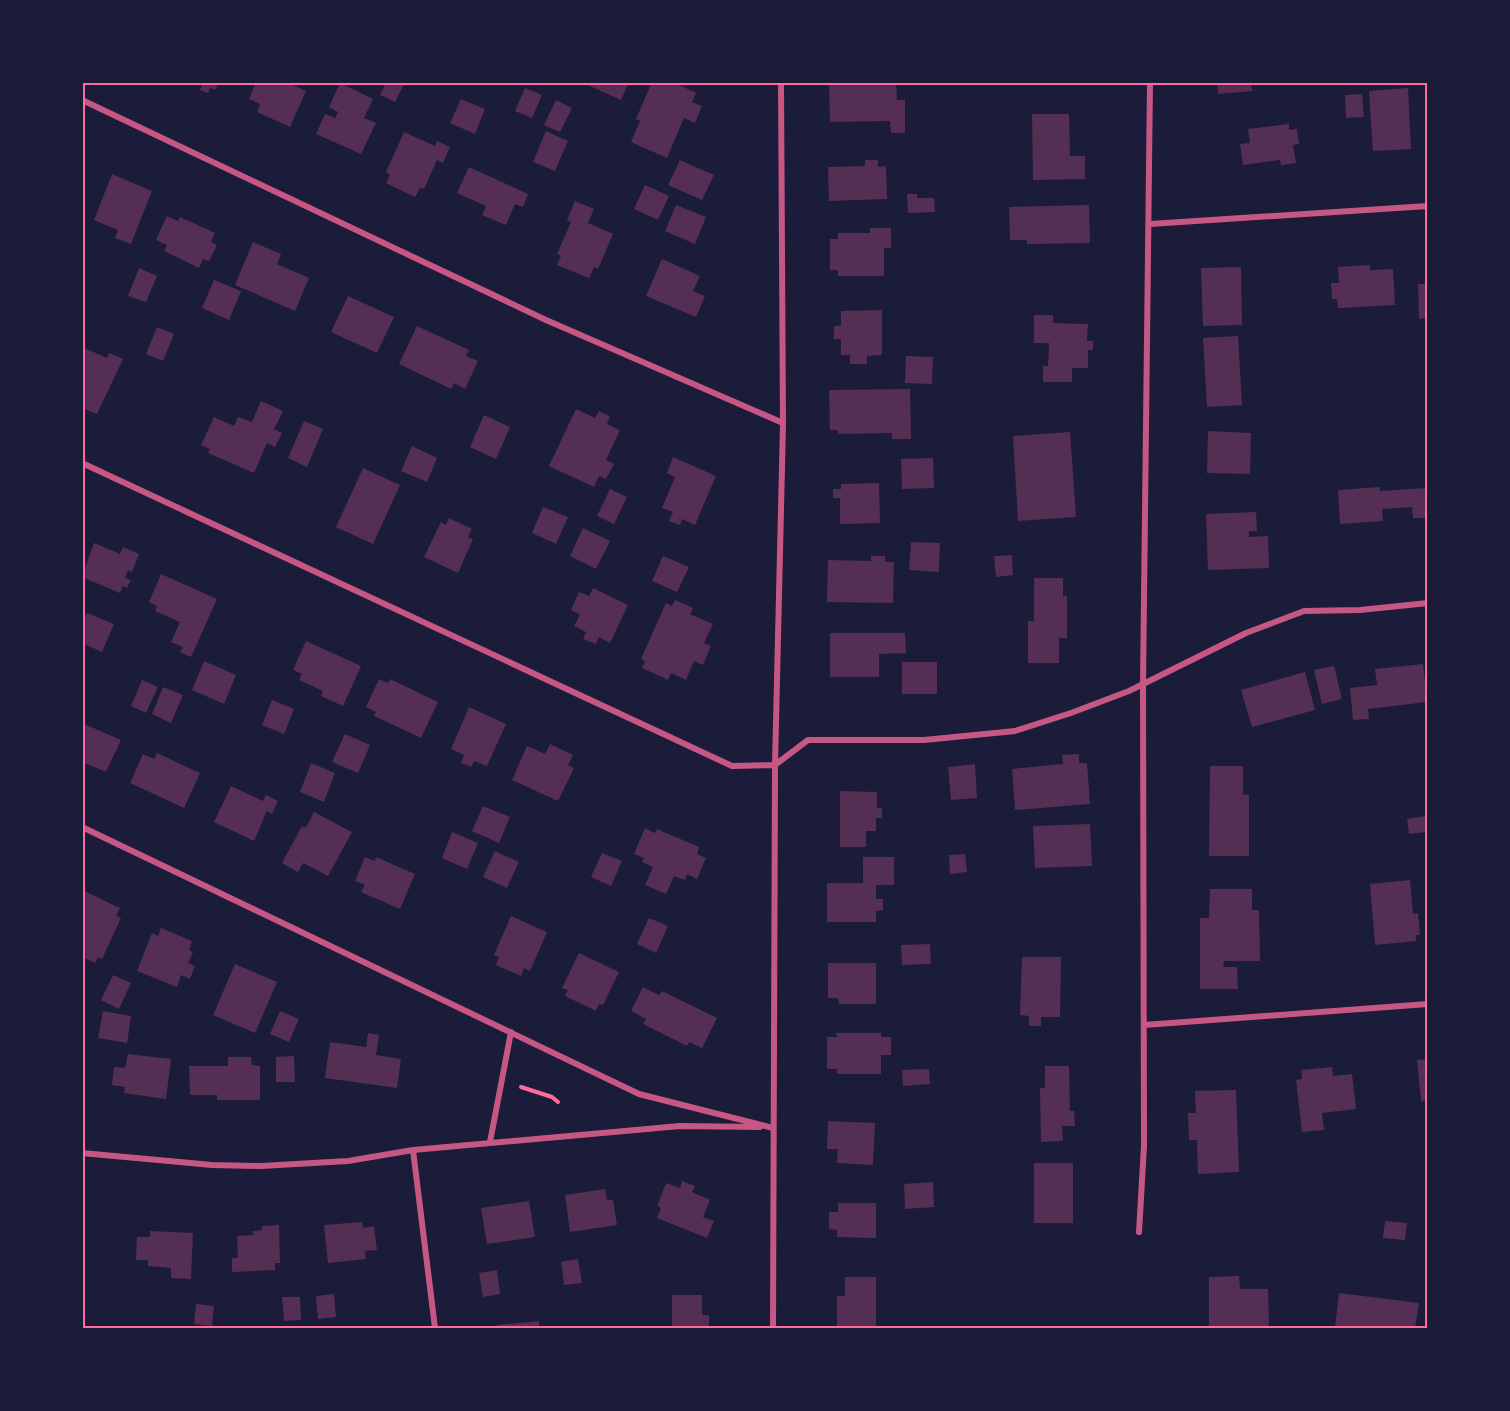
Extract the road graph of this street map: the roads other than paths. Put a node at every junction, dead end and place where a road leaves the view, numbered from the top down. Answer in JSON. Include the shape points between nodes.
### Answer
{"nodes":[{"id":1,"x":781,"y":82,"type":"edge"},
{"id":2,"x":1150,"y":82,"type":"edge"},
{"id":3,"x":82,"y":100,"type":"edge"},
{"id":4,"x":1428,"y":206,"type":"edge"},
{"id":5,"x":1150,"y":224,"type":"junction"},
{"id":6,"x":783,"y":423,"type":"junction"},
{"id":7,"x":82,"y":463,"type":"edge"},
{"id":8,"x":1428,"y":603,"type":"edge"},
{"id":9,"x":1143,"y":684,"type":"junction"},
{"id":10,"x":775,"y":765,"type":"junction"},
{"id":11,"x":82,"y":827,"type":"edge"},
{"id":12,"x":1428,"y":1004,"type":"edge"},
{"id":13,"x":1144,"y":1025,"type":"junction"},
{"id":14,"x":511,"y":1032,"type":"junction"},
{"id":15,"x":772,"y":1128,"type":"junction"},
{"id":16,"x":490,"y":1142,"type":"junction"},
{"id":17,"x":413,"y":1150,"type":"junction"},
{"id":18,"x":82,"y":1153,"type":"edge"},
{"id":19,"x":1139,"y":1232,"type":"dead end"},
{"id":20,"x":435,"y":1329,"type":"edge"},
{"id":21,"x":773,"y":1329,"type":"edge"}],
"edges":[{"from":1,"to":6,"type":"street"},
{"from":2,"to":5,"type":"street"},
{"from":3,"to":6,"type":"street","via":[[546,320]]},
{"from":4,"to":5,"type":"street"},
{"from":5,"to":9,"type":"street"},
{"from":6,"to":10,"type":"street"},
{"from":7,"to":10,"type":"street","via":[[732,766]]},
{"from":8,"to":9,"type":"street","via":[[1304,611],[1246,633]]},
{"from":9,"to":10,"type":"street","via":[[1015,730],[924,740],[808,740]]},
{"from":9,"to":13,"type":"street"},
{"from":10,"to":15,"type":"street"},
{"from":11,"to":14,"type":"street"},
{"from":12,"to":13,"type":"street"},
{"from":13,"to":19,"type":"street"},
{"from":14,"to":15,"type":"street","via":[[639,1094]]},
{"from":14,"to":16,"type":"street"},
{"from":15,"to":16,"type":"street","via":[[680,1126]]},
{"from":15,"to":21,"type":"street"},
{"from":16,"to":17,"type":"street"},
{"from":17,"to":18,"type":"street","via":[[348,1161],[261,1167]]},
{"from":17,"to":20,"type":"street"}]}
